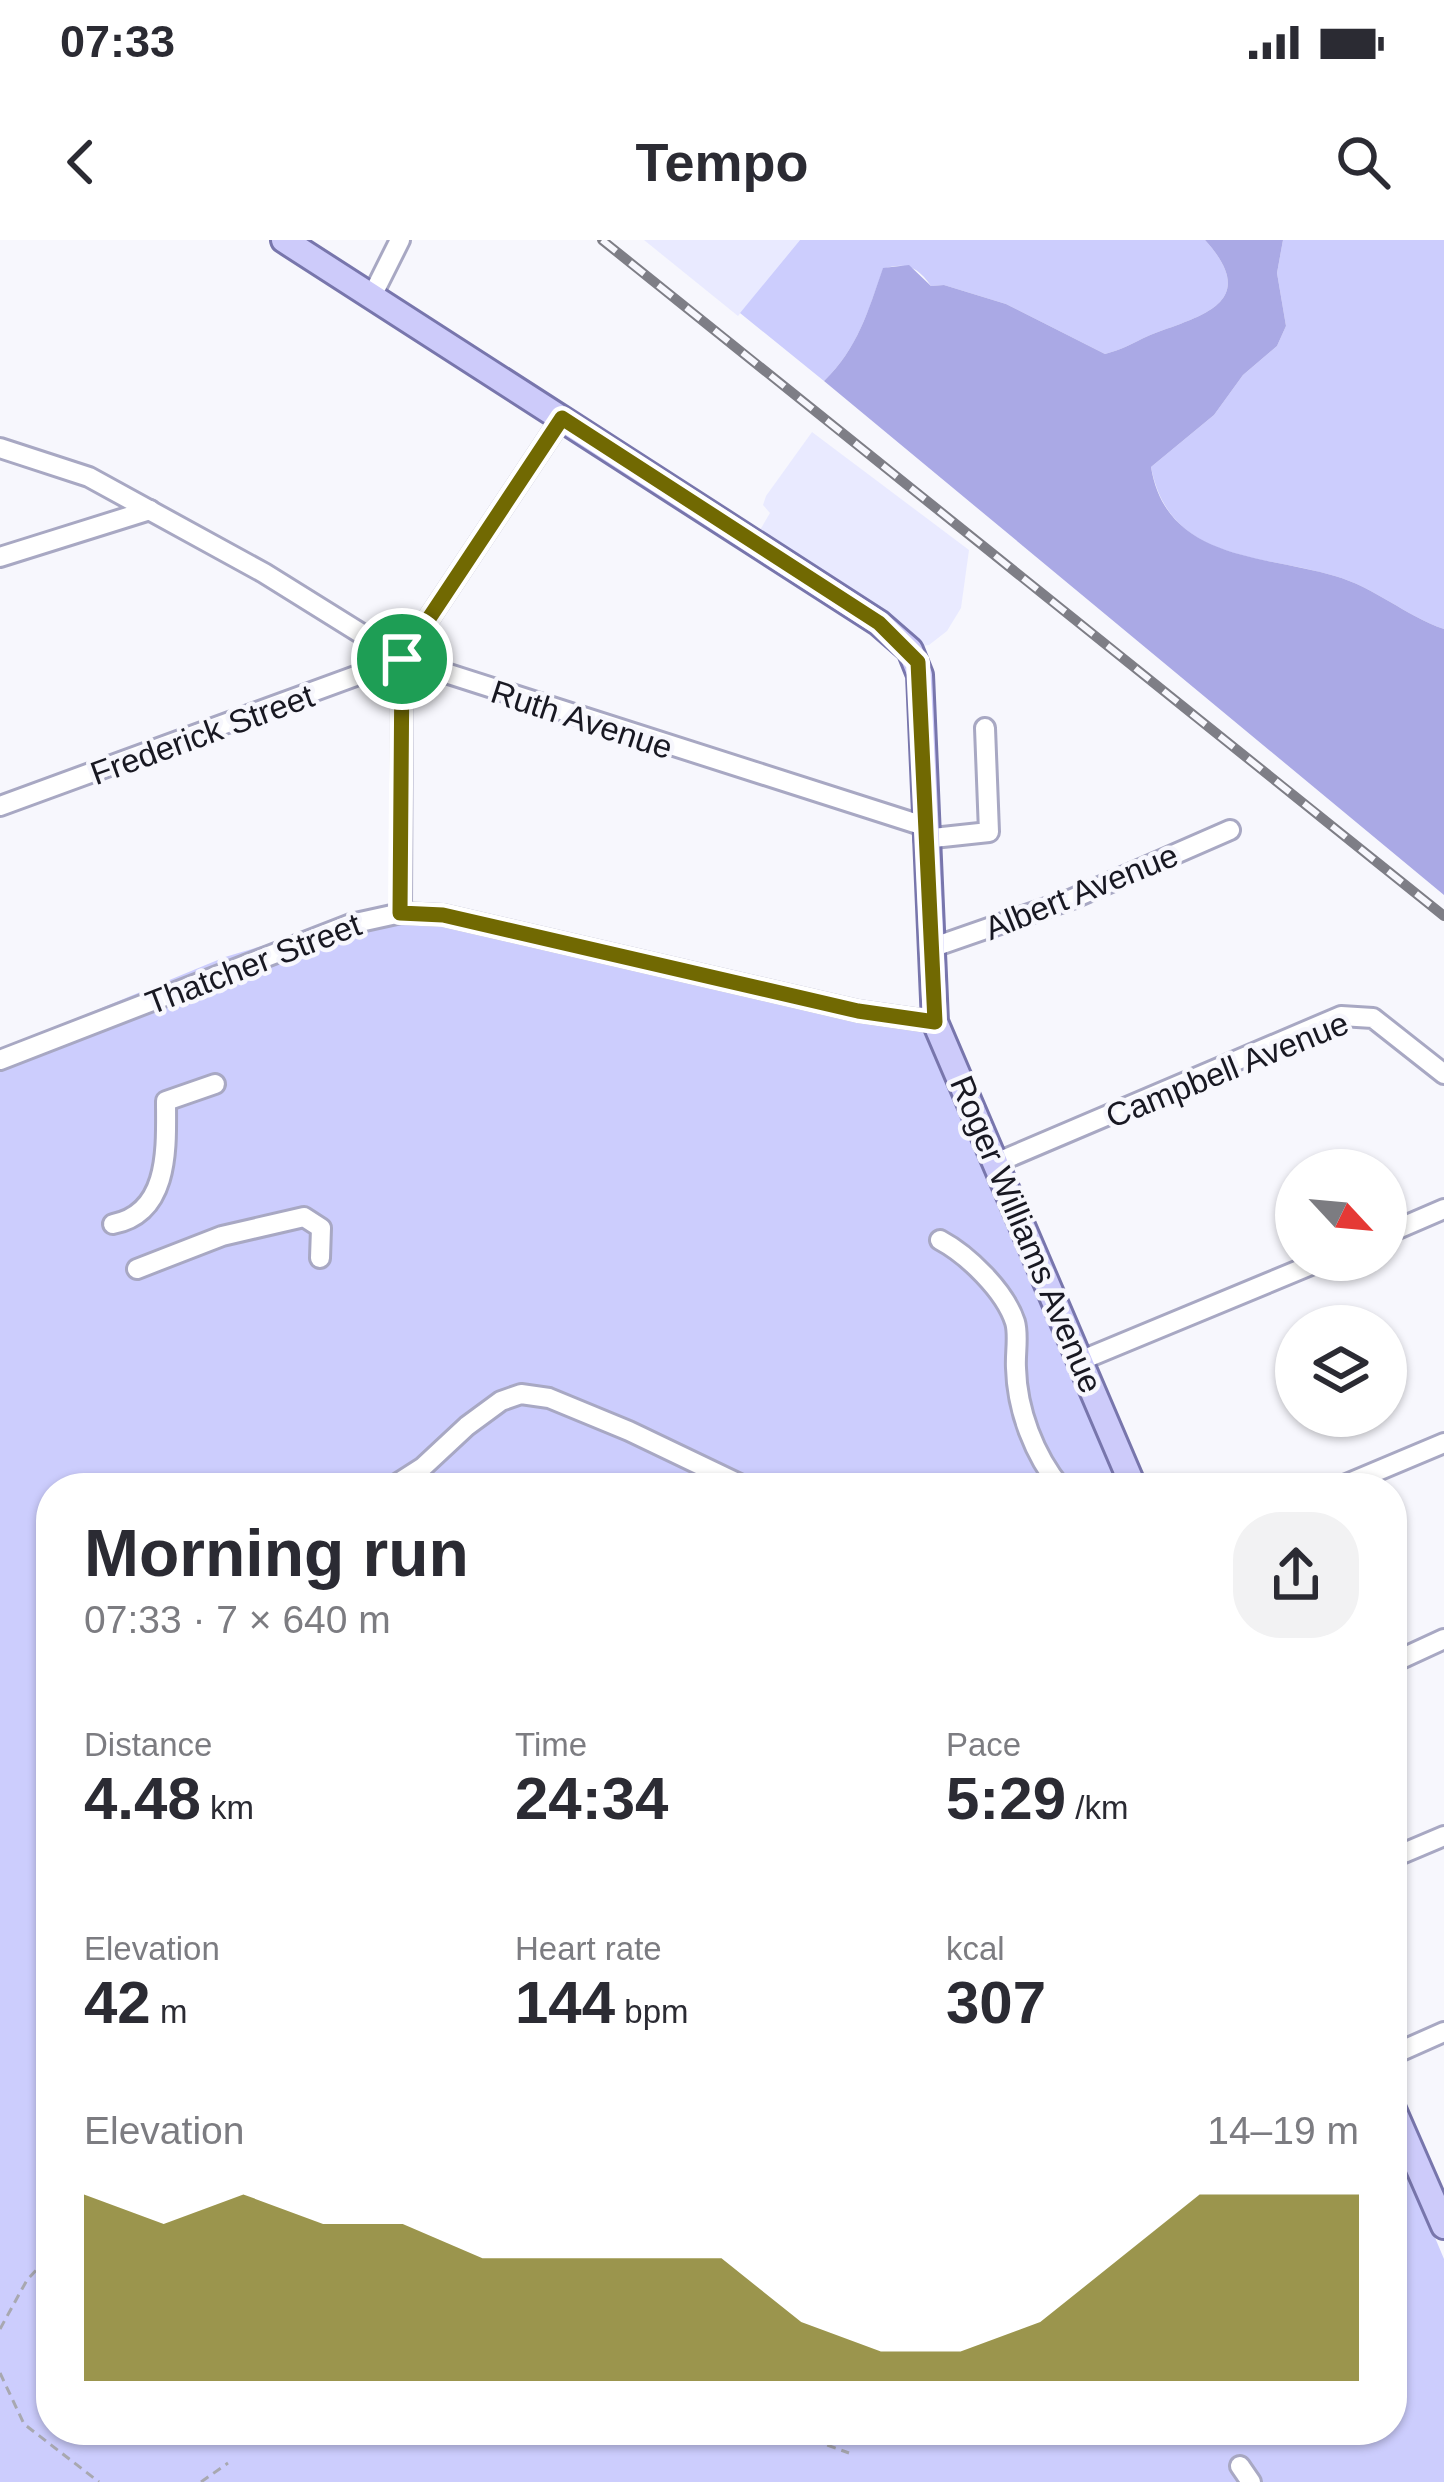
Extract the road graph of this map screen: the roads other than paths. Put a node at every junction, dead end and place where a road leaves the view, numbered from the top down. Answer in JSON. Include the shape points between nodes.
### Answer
{"nodes":[{"id":1,"x":284,"y":240,"type":"edge"},
{"id":2,"x":400,"y":240,"type":"edge"},
{"id":3,"x":373,"y":294,"type":"junction"},
{"id":4,"x":562,"y":418,"type":"junction"},
{"id":5,"x":0,"y":448,"type":"edge"},
{"id":6,"x":150,"y":510,"type":"junction"},
{"id":7,"x":0,"y":557,"type":"edge"},
{"id":8,"x":402,"y":659,"type":"junction"},
{"id":9,"x":985,"y":728,"type":"dead end"},
{"id":10,"x":0,"y":806,"type":"edge"},
{"id":11,"x":1230,"y":830,"type":"dead end"},
{"id":12,"x":924,"y":833,"type":"junction"},
{"id":13,"x":400,"y":913,"type":"junction"},
{"id":14,"x":931,"y":948,"type":"junction"},
{"id":15,"x":935,"y":1022,"type":"junction"},
{"id":16,"x":0,"y":1060,"type":"edge"},
{"id":17,"x":1444,"y":1074,"type":"edge"},
{"id":18,"x":214,"y":1084,"type":"dead end"},
{"id":19,"x":998,"y":1162,"type":"junction"},
{"id":20,"x":1444,"y":1209,"type":"edge"},
{"id":21,"x":113,"y":1224,"type":"dead end"},
{"id":22,"x":1407,"y":1225,"type":"edge"},
{"id":23,"x":940,"y":1240,"type":"dead end"},
{"id":24,"x":320,"y":1258,"type":"dead end"},
{"id":25,"x":137,"y":1269,"type":"dead end"},
{"id":26,"x":1275,"y":1280,"type":"edge"},
{"id":27,"x":1082,"y":1360,"type":"junction"},
{"id":28,"x":1444,"y":1443,"type":"edge"},
{"id":29,"x":415,"y":1473,"type":"edge"},
{"id":30,"x":724,"y":1473,"type":"edge"},
{"id":31,"x":1050,"y":1473,"type":"edge"},
{"id":32,"x":1128,"y":1473,"type":"edge"},
{"id":33,"x":1373,"y":1473,"type":"edge"},
{"id":34,"x":1444,"y":1640,"type":"edge"},
{"id":35,"x":1407,"y":1656,"type":"edge"},
{"id":36,"x":1444,"y":1836,"type":"edge"},
{"id":37,"x":1407,"y":1852,"type":"edge"},
{"id":38,"x":1444,"y":2032,"type":"edge"},
{"id":39,"x":1407,"y":2048,"type":"edge"},
{"id":40,"x":1407,"y":2141,"type":"edge"},
{"id":41,"x":1443,"y":2224,"type":"edge"}],
"edges":[{"from":1,"to":3,"type":"main road","name":"Roger Williams Avenue"},
{"from":2,"to":3,"type":"street"},
{"from":3,"to":4,"type":"main road","name":"Roger Williams Avenue"},
{"from":4,"to":8,"type":"street"},
{"from":4,"to":12,"type":"main road","name":"Roger Williams Avenue","via":[[910,650],[920,676]]},
{"from":5,"to":6,"type":"street","name":"Ruth Avenue","via":[[73,470]]},
{"from":6,"to":7,"type":"street"},
{"from":6,"to":8,"type":"street","name":"Ruth Avenue"},
{"from":8,"to":10,"type":"street","name":"Frederick Street"},
{"from":8,"to":12,"type":"street","name":"Ruth Avenue"},
{"from":8,"to":13,"type":"street"},
{"from":9,"to":12,"type":"street","via":[[989,832]]},
{"from":11,"to":14,"type":"street","name":"Albert Avenue","via":[[1072,899]]},
{"from":12,"to":14,"type":"main road","name":"Roger Williams Avenue"},
{"from":13,"to":15,"type":"street","name":"Thatcher Street","via":[[443,915]]},
{"from":13,"to":16,"type":"street","name":"Thatcher Street","via":[[351,924]]},
{"from":14,"to":15,"type":"main road","name":"Roger Williams Avenue"},
{"from":15,"to":19,"type":"main road","name":"Roger Williams Avenue"},
{"from":17,"to":19,"type":"street","name":"Campbell Avenue","via":[[1373,1018],[1342,1016]]},
{"from":18,"to":21,"type":"street","via":[[166,1101],[163,1175],[133,1216]]},
{"from":19,"to":27,"type":"main road","name":"Roger Williams Avenue"},
{"from":20,"to":22,"type":"street"},
{"from":23,"to":31,"type":"street","via":[[990,1284],[1016,1323],[1018,1393]]},
{"from":24,"to":25,"type":"street","via":[[321,1228],[304,1217],[221,1236]]},
{"from":26,"to":27,"type":"street"},
{"from":27,"to":32,"type":"main road","name":"Roger Williams Avenue"},
{"from":28,"to":33,"type":"street"},
{"from":29,"to":30,"type":"street","via":[[467,1426],[521,1394],[549,1398]]},
{"from":34,"to":35,"type":"street"},
{"from":36,"to":37,"type":"street"},
{"from":38,"to":39,"type":"street"},
{"from":40,"to":41,"type":"main road"}]}
